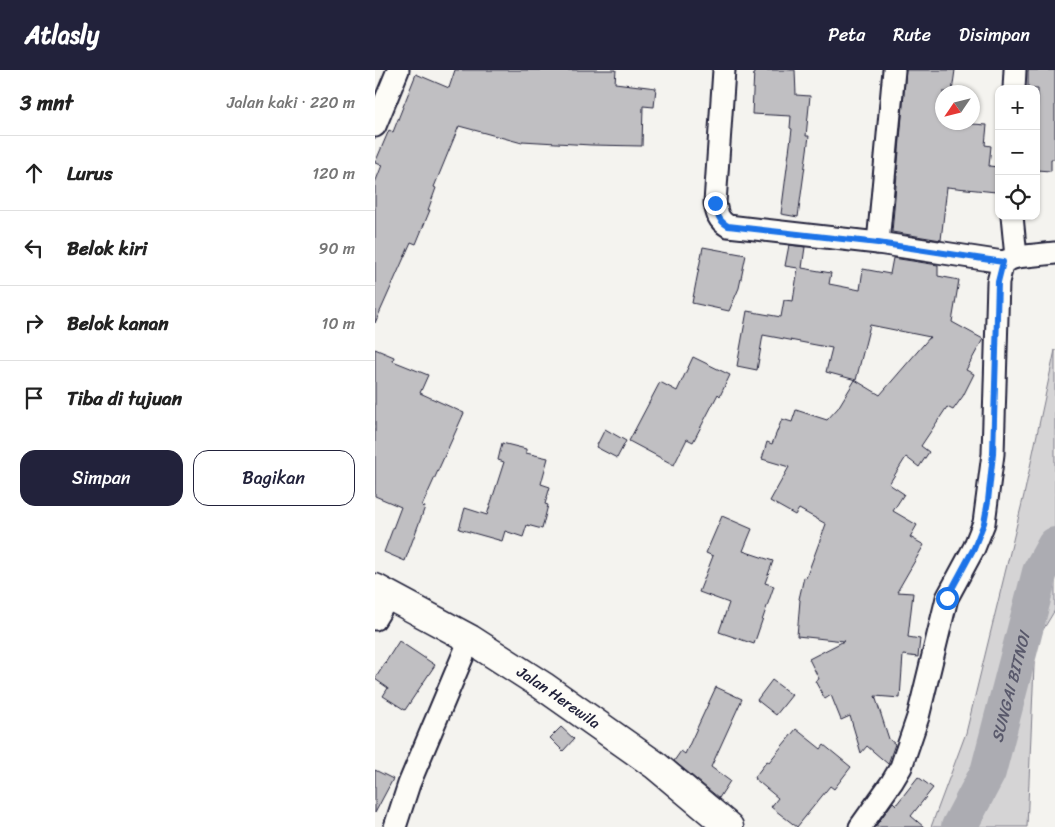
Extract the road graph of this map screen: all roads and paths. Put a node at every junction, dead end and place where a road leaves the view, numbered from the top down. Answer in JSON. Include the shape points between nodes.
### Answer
{"nodes":[{"id":1,"x":398,"y":70,"type":"edge"},
{"id":2,"x":725,"y":70,"type":"edge"},
{"id":3,"x":894,"y":70,"type":"edge"},
{"id":4,"x":1015,"y":70,"type":"edge"},
{"id":5,"x":1014,"y":85,"type":"edge"},
{"id":6,"x":375,"y":126,"type":"edge"},
{"id":7,"x":1012,"y":220,"type":"edge"},
{"id":8,"x":878,"y":243,"type":"junction"},
{"id":9,"x":1055,"y":253,"type":"edge"},
{"id":10,"x":1009,"y":260,"type":"junction"},
{"id":11,"x":382,"y":592,"type":"edge"},
{"id":12,"x":375,"y":619,"type":"edge"},
{"id":13,"x":470,"y":639,"type":"junction"},
{"id":14,"x":395,"y":827,"type":"edge"},
{"id":15,"x":729,"y":827,"type":"edge"},
{"id":16,"x":861,"y":827,"type":"edge"}],
"edges":[{"from":1,"to":6,"type":"street"},
{"from":2,"to":8,"type":"street","via":[[715,203],[722,222],[728,226]]},
{"from":3,"to":8,"type":"street"},
{"from":4,"to":5,"type":"street"},
{"from":7,"to":10,"type":"street"},
{"from":8,"to":10,"type":"street"},
{"from":9,"to":10,"type":"street"},
{"from":10,"to":16,"type":"street","via":[[998,282],[993,454],[984,523],[947,598],[918,717],[901,767]]},
{"from":11,"to":12,"type":"street"},
{"from":11,"to":13,"type":"main road","name":"Jalan Herewila"},
{"from":13,"to":14,"type":"street","via":[[409,784]]},
{"from":13,"to":15,"type":"main road","name":"Jalan Herewila","via":[[655,765]]}]}
